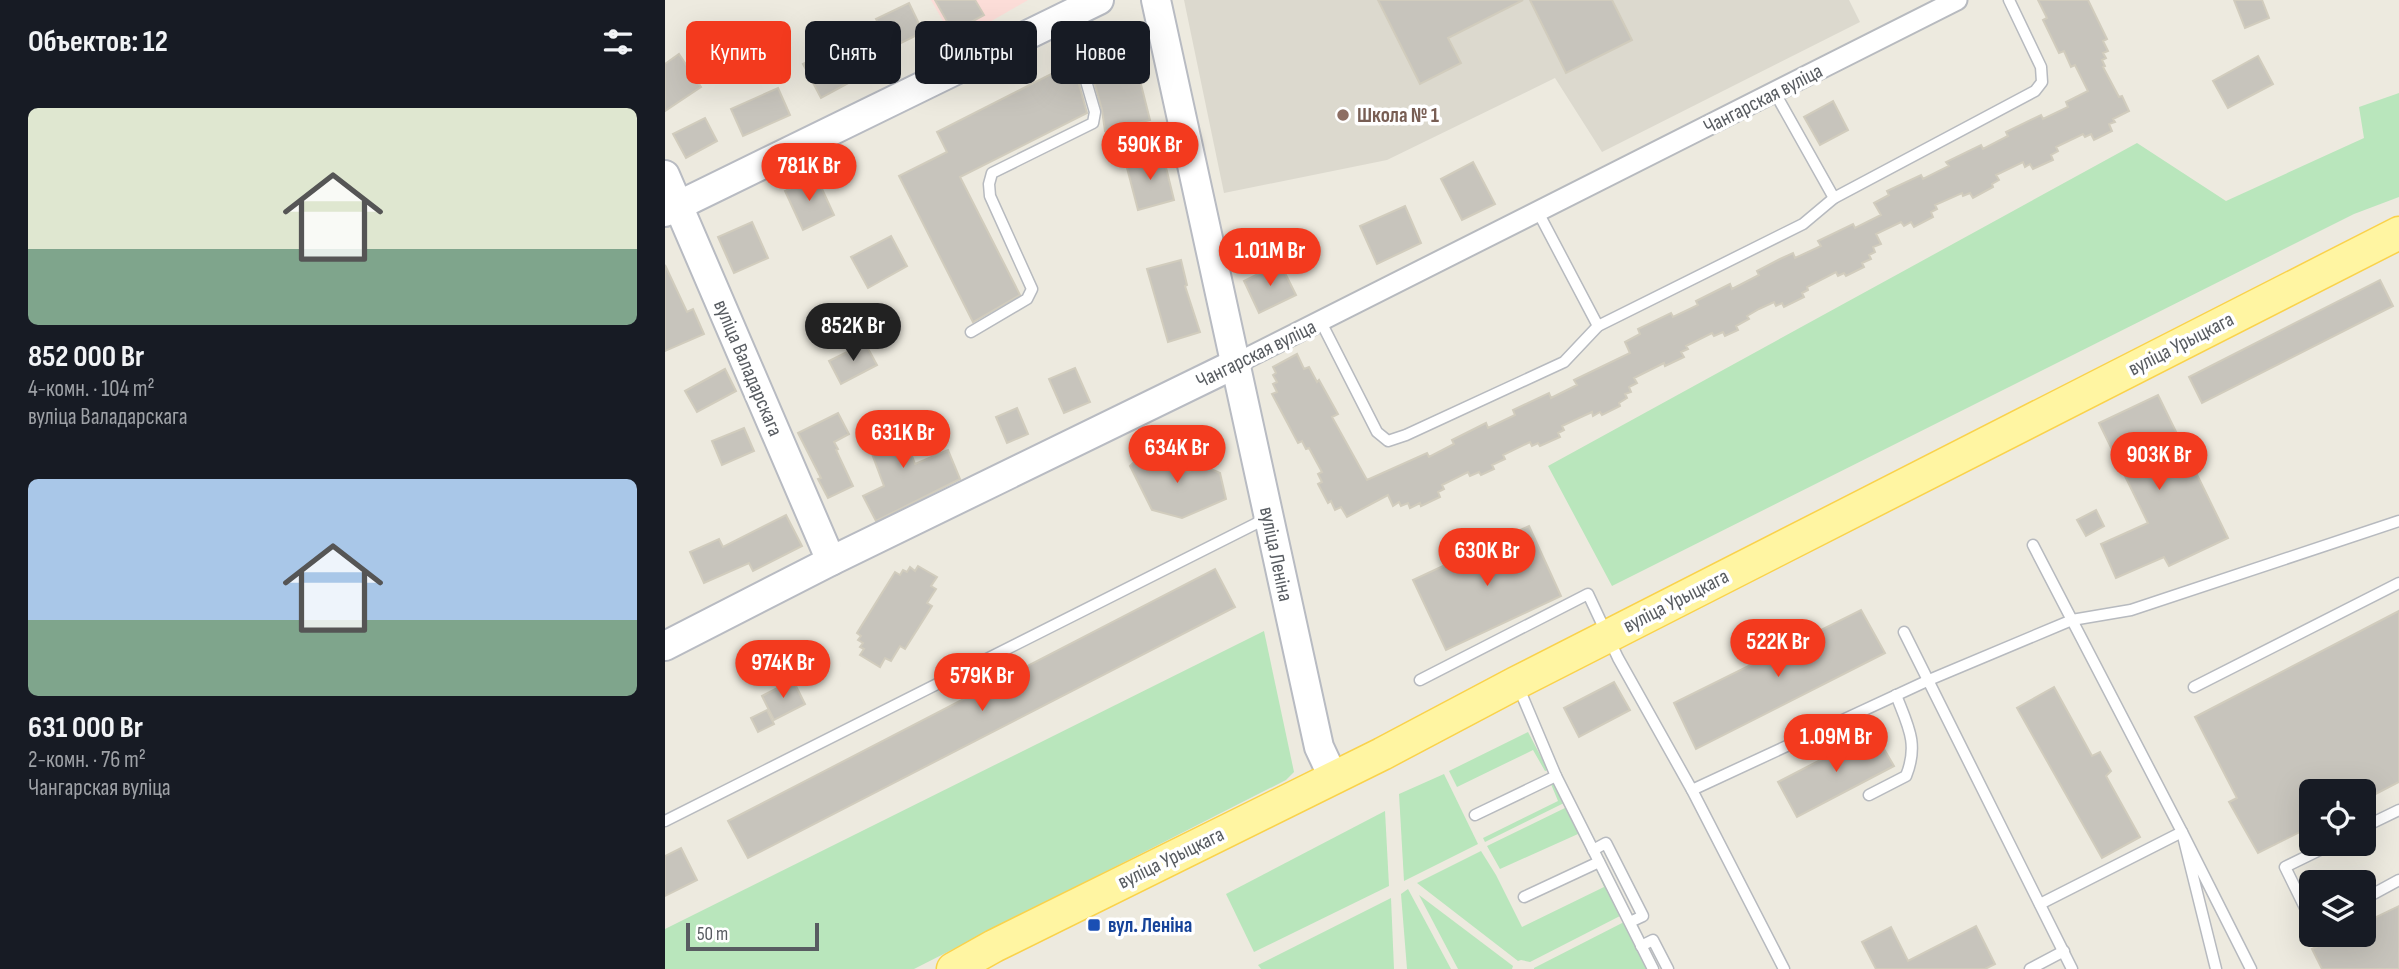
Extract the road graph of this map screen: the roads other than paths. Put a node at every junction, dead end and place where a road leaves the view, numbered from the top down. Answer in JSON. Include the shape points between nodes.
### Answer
{"nodes":[{"id":1,"x":1156,"y":0,"type":"edge"},
{"id":2,"x":1957,"y":0,"type":"edge"},
{"id":3,"x":2009,"y":0,"type":"edge"},
{"id":4,"x":1080,"y":6,"type":"edge"},
{"id":5,"x":1775,"y":93,"type":"junction"},
{"id":6,"x":665,"y":175,"type":"edge"},
{"id":7,"x":1834,"y":198,"type":"junction"},
{"id":8,"x":671,"y":209,"type":"edge"},
{"id":9,"x":1538,"y":212,"type":"junction"},
{"id":10,"x":2399,"y":233,"type":"edge"},
{"id":11,"x":1321,"y":322,"type":"junction"},
{"id":12,"x":1598,"y":326,"type":"junction"},
{"id":13,"x":971,"y":332,"type":"dead end"},
{"id":14,"x":1237,"y":363,"type":"junction"},
{"id":15,"x":1267,"y":518,"type":"junction"},
{"id":16,"x":2399,"y":521,"type":"edge"},
{"id":17,"x":2033,"y":545,"type":"dead end"},
{"id":18,"x":831,"y":561,"type":"junction"},
{"id":19,"x":2399,"y":583,"type":"edge"},
{"id":20,"x":2072,"y":620,"type":"junction"},
{"id":21,"x":1904,"y":632,"type":"dead end"},
{"id":22,"x":1608,"y":636,"type":"junction"},
{"id":23,"x":665,"y":646,"type":"edge"},
{"id":24,"x":1420,"y":680,"type":"dead end"},
{"id":25,"x":1929,"y":680,"type":"junction"},
{"id":26,"x":1516,"y":683,"type":"junction"},
{"id":27,"x":2194,"y":687,"type":"dead end"},
{"id":28,"x":1896,"y":695,"type":"junction"},
{"id":29,"x":1556,"y":776,"type":"junction"},
{"id":30,"x":1333,"y":777,"type":"junction"},
{"id":31,"x":1692,"y":790,"type":"junction"},
{"id":32,"x":1869,"y":795,"type":"dead end"},
{"id":33,"x":2399,"y":810,"type":"edge"},
{"id":34,"x":1475,"y":815,"type":"dead end"},
{"id":35,"x":665,"y":821,"type":"edge"},
{"id":36,"x":2376,"y":821,"type":"edge"},
{"id":37,"x":2182,"y":832,"type":"junction"},
{"id":38,"x":1593,"y":850,"type":"junction"},
{"id":39,"x":2307,"y":856,"type":"edge"},
{"id":40,"x":1599,"y":862,"type":"junction"},
{"id":41,"x":2399,"y":880,"type":"edge"},
{"id":42,"x":2376,"y":892,"type":"edge"},
{"id":43,"x":2299,"y":896,"type":"edge"},
{"id":44,"x":1524,"y":897,"type":"dead end"},
{"id":45,"x":2041,"y":904,"type":"junction"},
{"id":46,"x":1630,"y":922,"type":"junction"},
{"id":47,"x":1641,"y":946,"type":"junction"},
{"id":48,"x":2064,"y":951,"type":"junction"},
{"id":49,"x":953,"y":969,"type":"edge"},
{"id":50,"x":1653,"y":969,"type":"edge"},
{"id":51,"x":1668,"y":969,"type":"edge"},
{"id":52,"x":1783,"y":969,"type":"edge"},
{"id":53,"x":2030,"y":969,"type":"edge"},
{"id":54,"x":2072,"y":969,"type":"edge"},
{"id":55,"x":2216,"y":969,"type":"edge"},
{"id":56,"x":2251,"y":969,"type":"edge"}],
"edges":[{"from":1,"to":14,"type":"main road","name":"вуліца Леніна"},
{"from":2,"to":5,"type":"street","name":"Чангарская вуліца"},
{"from":3,"to":7,"type":"lane","via":[[2041,66],[2042,82],[2035,91]]},
{"from":4,"to":8,"type":"main road"},
{"from":4,"to":13,"type":"lane","via":[[1093,122],[992,173],[990,196],[1032,289],[1027,299]]},
{"from":5,"to":7,"type":"lane"},
{"from":5,"to":9,"type":"street","name":"Чангарская вуліца"},
{"from":6,"to":8,"type":"main road","name":"вуліца Валадарскага"},
{"from":7,"to":12,"type":"lane","via":[[1803,224]]},
{"from":8,"to":18,"type":"main road","name":"вуліца Валадарскага"},
{"from":9,"to":11,"type":"street","name":"Чангарская вуліца"},
{"from":9,"to":12,"type":"lane"},
{"from":10,"to":22,"type":"main road","name":"вуліца Урыцкага"},
{"from":11,"to":12,"type":"lane","via":[[1377,432],[1388,441],[1564,362]]},
{"from":11,"to":14,"type":"street","name":"Чангарская вуліца"},
{"from":14,"to":15,"type":"main road","name":"вуліца Леніна"},
{"from":14,"to":18,"type":"main road","name":"Чангарская вуліца"},
{"from":15,"to":30,"type":"main road","name":"вуліца Леніна","via":[[1319,747]]},
{"from":15,"to":35,"type":"lane"},
{"from":16,"to":20,"type":"lane","via":[[2131,610]]},
{"from":17,"to":20,"type":"lane"},
{"from":18,"to":23,"type":"main road","name":"Чангарская вуліца"},
{"from":19,"to":27,"type":"lane"},
{"from":20,"to":25,"type":"lane"},
{"from":20,"to":37,"type":"lane"},
{"from":21,"to":25,"type":"lane"},
{"from":22,"to":24,"type":"lane","via":[[1588,594]]},
{"from":22,"to":26,"type":"main road","name":"вуліца Урыцкага"},
{"from":22,"to":31,"type":"lane"},
{"from":25,"to":28,"type":"lane"},
{"from":25,"to":45,"type":"lane"},
{"from":26,"to":29,"type":"lane"},
{"from":26,"to":30,"type":"main road","name":"вуліца Урыцкага"},
{"from":28,"to":31,"type":"lane"},
{"from":28,"to":32,"type":"lane","via":[[1911,734],[1913,759],[1906,776]]},
{"from":29,"to":34,"type":"lane"},
{"from":29,"to":38,"type":"lane"},
{"from":30,"to":49,"type":"main road","name":"вуліца Урыцкага"},
{"from":31,"to":52,"type":"lane"},
{"from":33,"to":36,"type":"lane"},
{"from":37,"to":45,"type":"lane"},
{"from":37,"to":55,"type":"lane"},
{"from":37,"to":56,"type":"lane"},
{"from":38,"to":40,"type":"lane"},
{"from":38,"to":46,"type":"lane","via":[[1606,843],[1643,916]]},
{"from":39,"to":43,"type":"lane","via":[[2285,867]]},
{"from":40,"to":44,"type":"lane"},
{"from":40,"to":46,"type":"lane"},
{"from":41,"to":42,"type":"lane"},
{"from":45,"to":48,"type":"lane"},
{"from":46,"to":47,"type":"lane"},
{"from":47,"to":50,"type":"lane"},
{"from":47,"to":51,"type":"lane","via":[[1653,940]]},
{"from":48,"to":53,"type":"lane"},
{"from":48,"to":54,"type":"lane"}]}
